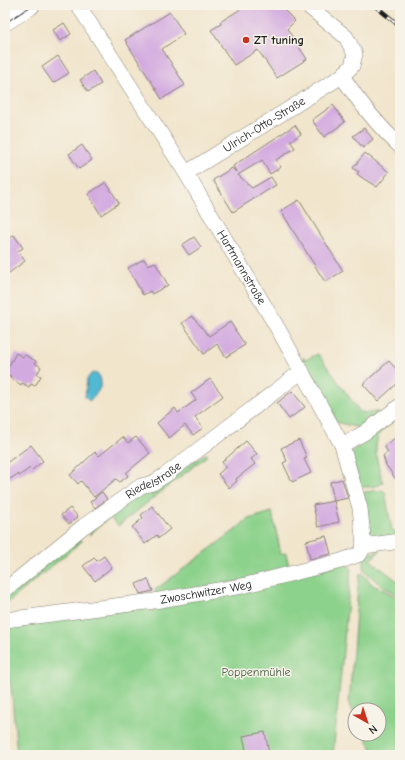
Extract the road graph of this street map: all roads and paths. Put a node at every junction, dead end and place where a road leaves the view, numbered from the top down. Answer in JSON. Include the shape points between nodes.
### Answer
{"nodes":[{"id":1,"x":29,"y":5,"type":"edge"},
{"id":2,"x":78,"y":5,"type":"edge"},
{"id":3,"x":307,"y":5,"type":"edge"},
{"id":4,"x":5,"y":20,"type":"edge"},
{"id":5,"x":342,"y":76,"type":"junction"},
{"id":6,"x":400,"y":146,"type":"edge"},
{"id":7,"x":186,"y":173,"type":"junction"},
{"id":8,"x":302,"y":371,"type":"junction"},
{"id":9,"x":400,"y":406,"type":"edge"},
{"id":10,"x":342,"y":445,"type":"junction"},
{"id":11,"x":400,"y":540,"type":"edge"},
{"id":12,"x":364,"y":546,"type":"junction"},
{"id":13,"x":5,"y":590,"type":"edge"},
{"id":14,"x":5,"y":620,"type":"edge"}],
"edges":[{"from":1,"to":4,"type":"street"},
{"from":2,"to":7,"type":"street","name":"Hartmannstraße"},
{"from":3,"to":5,"type":"street","via":[[346,38],[355,54],[352,66]]},
{"from":5,"to":6,"type":"street","via":[[359,103],[381,129]]},
{"from":5,"to":7,"type":"street","name":"Ulrich-Otto-Straße"},
{"from":7,"to":8,"type":"street","name":"Hartmannstraße"},
{"from":8,"to":10,"type":"street","name":"Hartmannstraße"},
{"from":8,"to":13,"type":"street","name":"Riedelstraße","via":[[164,476],[153,483],[141,486],[84,526]]},
{"from":9,"to":10,"type":"street","via":[[364,433]]},
{"from":10,"to":12,"type":"street","name":"Hartmannstraße","via":[[360,508]]},
{"from":11,"to":12,"type":"street","name":"Zwoschwitzer Weg"},
{"from":12,"to":14,"type":"street","name":"Zwoschwitzer Weg","via":[[360,554],[341,561],[242,586],[154,601]]}]}
